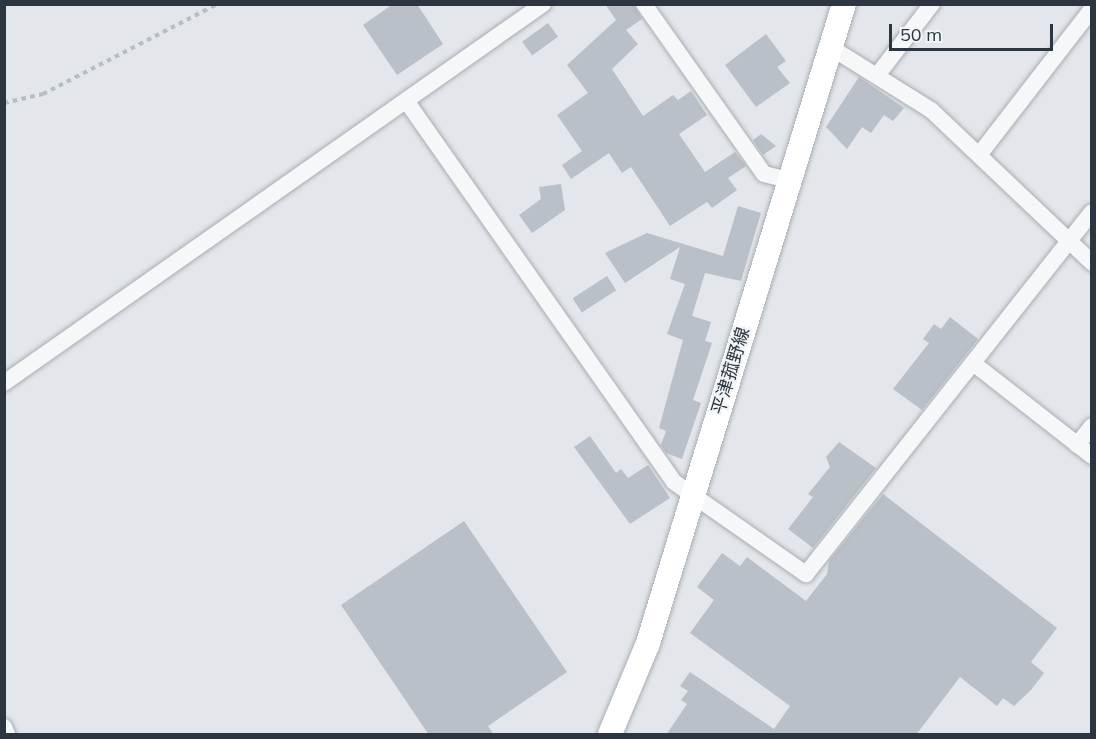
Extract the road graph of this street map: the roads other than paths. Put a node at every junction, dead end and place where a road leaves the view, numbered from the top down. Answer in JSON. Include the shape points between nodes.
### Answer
{"nodes":[{"id":1,"x":543,"y":4,"type":"edge"},
{"id":2,"x":644,"y":4,"type":"edge"},
{"id":3,"x":844,"y":4,"type":"edge"},
{"id":4,"x":932,"y":4,"type":"edge"},
{"id":5,"x":1092,"y":9,"type":"edge"},
{"id":6,"x":830,"y":47,"type":"junction"},
{"id":7,"x":879,"y":73,"type":"junction"},
{"id":8,"x":407,"y":102,"type":"junction"},
{"id":9,"x":979,"y":155,"type":"junction"},
{"id":10,"x":788,"y":180,"type":"junction"},
{"id":11,"x":1092,"y":212,"type":"edge"},
{"id":12,"x":1068,"y":242,"type":"junction"},
{"id":13,"x":1092,"y":263,"type":"edge"},
{"id":14,"x":973,"y":363,"type":"junction"},
{"id":15,"x":4,"y":382,"type":"edge"},
{"id":16,"x":1092,"y":426,"type":"edge"},
{"id":17,"x":1077,"y":445,"type":"junction"},
{"id":18,"x":1092,"y":456,"type":"edge"},
{"id":19,"x":694,"y":495,"type":"junction"},
{"id":20,"x":4,"y":727,"type":"edge"},
{"id":21,"x":7,"y":735,"type":"edge"},
{"id":22,"x":610,"y":735,"type":"edge"}],
"edges":[{"from":1,"to":8,"type":"street"},
{"from":2,"to":10,"type":"street","via":[[764,174]]},
{"from":3,"to":6,"type":"main road","name":"平津菰野線"},
{"from":4,"to":7,"type":"street"},
{"from":5,"to":9,"type":"street"},
{"from":6,"to":7,"type":"street"},
{"from":6,"to":10,"type":"main road","name":"平津菰野線"},
{"from":7,"to":9,"type":"street"},
{"from":8,"to":15,"type":"street"},
{"from":8,"to":19,"type":"street","via":[[674,482]]},
{"from":9,"to":12,"type":"street"},
{"from":10,"to":19,"type":"main road","name":"平津菰野線"},
{"from":11,"to":12,"type":"street"},
{"from":12,"to":13,"type":"street"},
{"from":12,"to":14,"type":"street"},
{"from":14,"to":17,"type":"street"},
{"from":14,"to":19,"type":"street","via":[[806,574]]},
{"from":16,"to":17,"type":"street"},
{"from":17,"to":18,"type":"street"},
{"from":19,"to":22,"type":"main road","name":"平津菰野線","via":[[648,643]]},
{"from":20,"to":21,"type":"street"}]}
